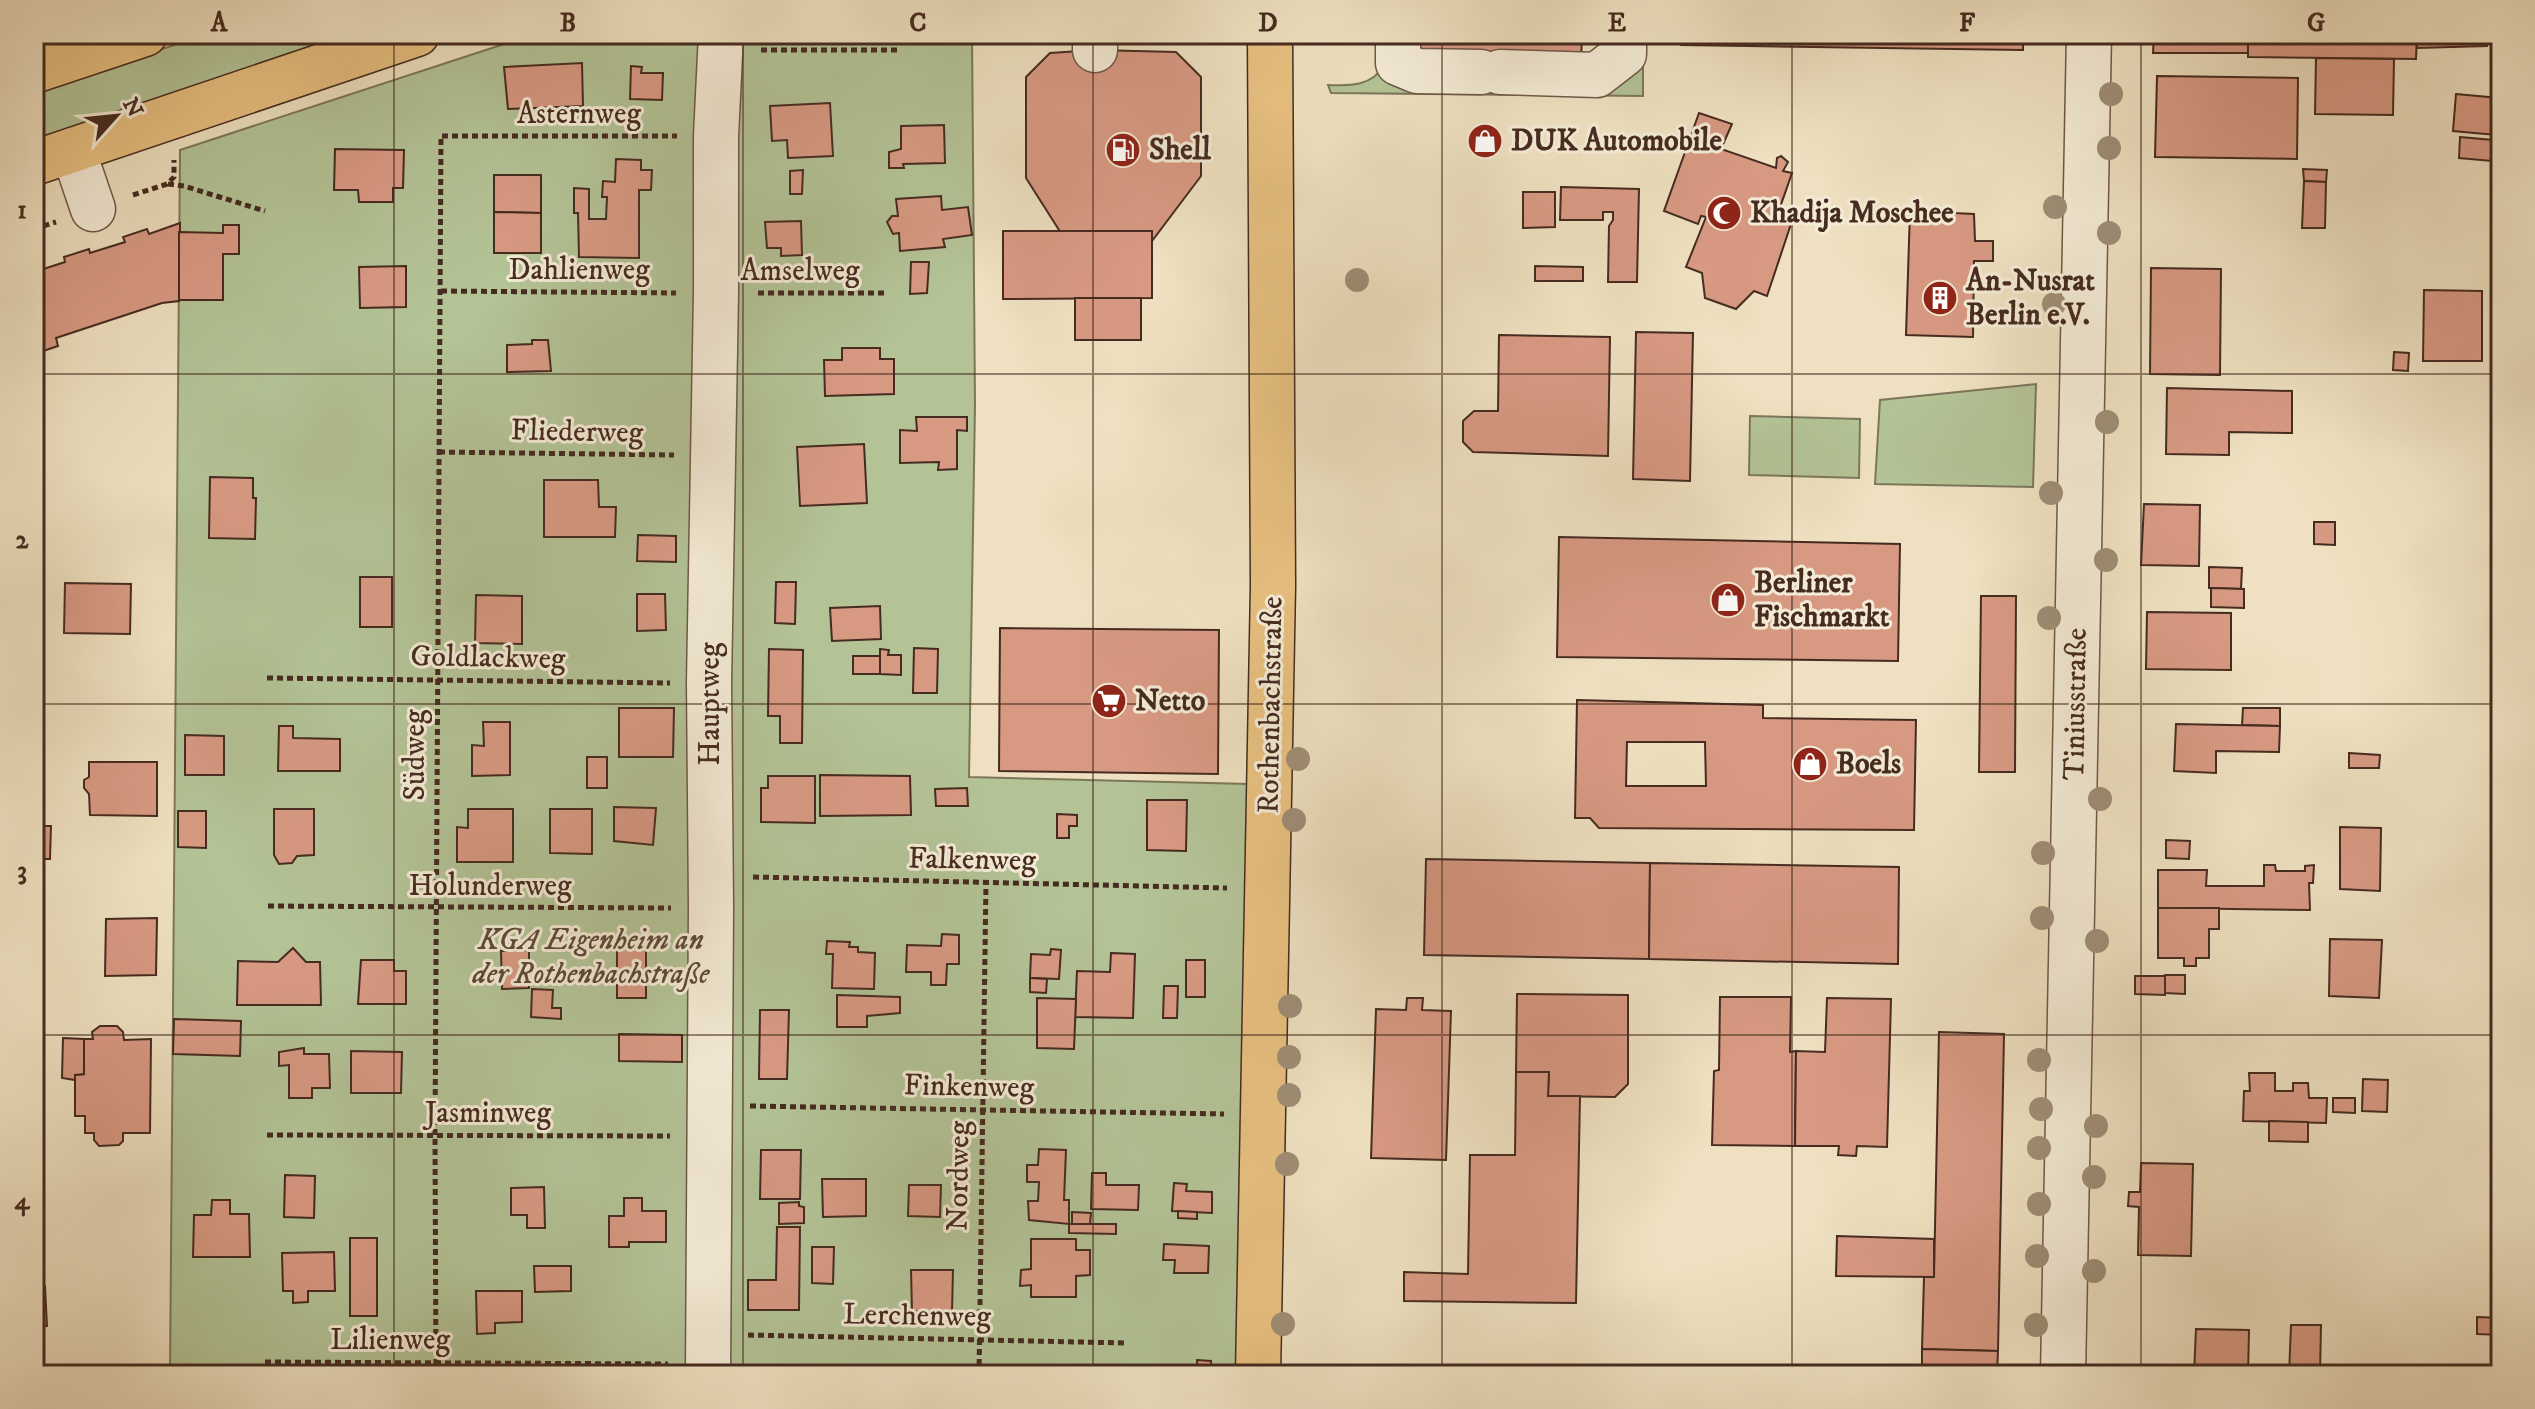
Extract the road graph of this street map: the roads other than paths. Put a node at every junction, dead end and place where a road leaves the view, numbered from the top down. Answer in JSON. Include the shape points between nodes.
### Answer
{"nodes":[{"id":1,"x":145,"y":34,"type":"edge"},
{"id":2,"x":417,"y":34,"type":"edge"},
{"id":3,"x":1270,"y":34,"type":"edge"},
{"id":4,"x":1398,"y":34,"type":"edge"},
{"id":5,"x":1624,"y":34,"type":"edge"},
{"id":6,"x":2089,"y":34,"type":"edge"},
{"id":7,"x":721,"y":42,"type":"edge"},
{"id":8,"x":34,"y":71,"type":"edge"},
{"id":9,"x":54,"y":157,"type":"edge"},
{"id":10,"x":93,"y":209,"type":"dead end"},
{"id":11,"x":708,"y":1358,"type":"edge"},
{"id":12,"x":1258,"y":1375,"type":"edge"},
{"id":13,"x":2063,"y":1375,"type":"edge"}],
"edges":[{"from":1,"to":8,"type":"main road"},
{"from":2,"to":9,"type":"main road"},
{"from":3,"to":12,"type":"main road","name":"Rothenbachstraße","via":[[1273,586]]},
{"from":4,"to":5,"type":"street","via":[[1398,63],[1417,71],[1597,75],[1624,54]]},
{"from":6,"to":13,"type":"street","name":"Tiniusstraße"},
{"from":7,"to":11,"type":"street","name":"Hauptweg","via":[[709,683]]},
{"from":9,"to":10,"type":"street"}]}
